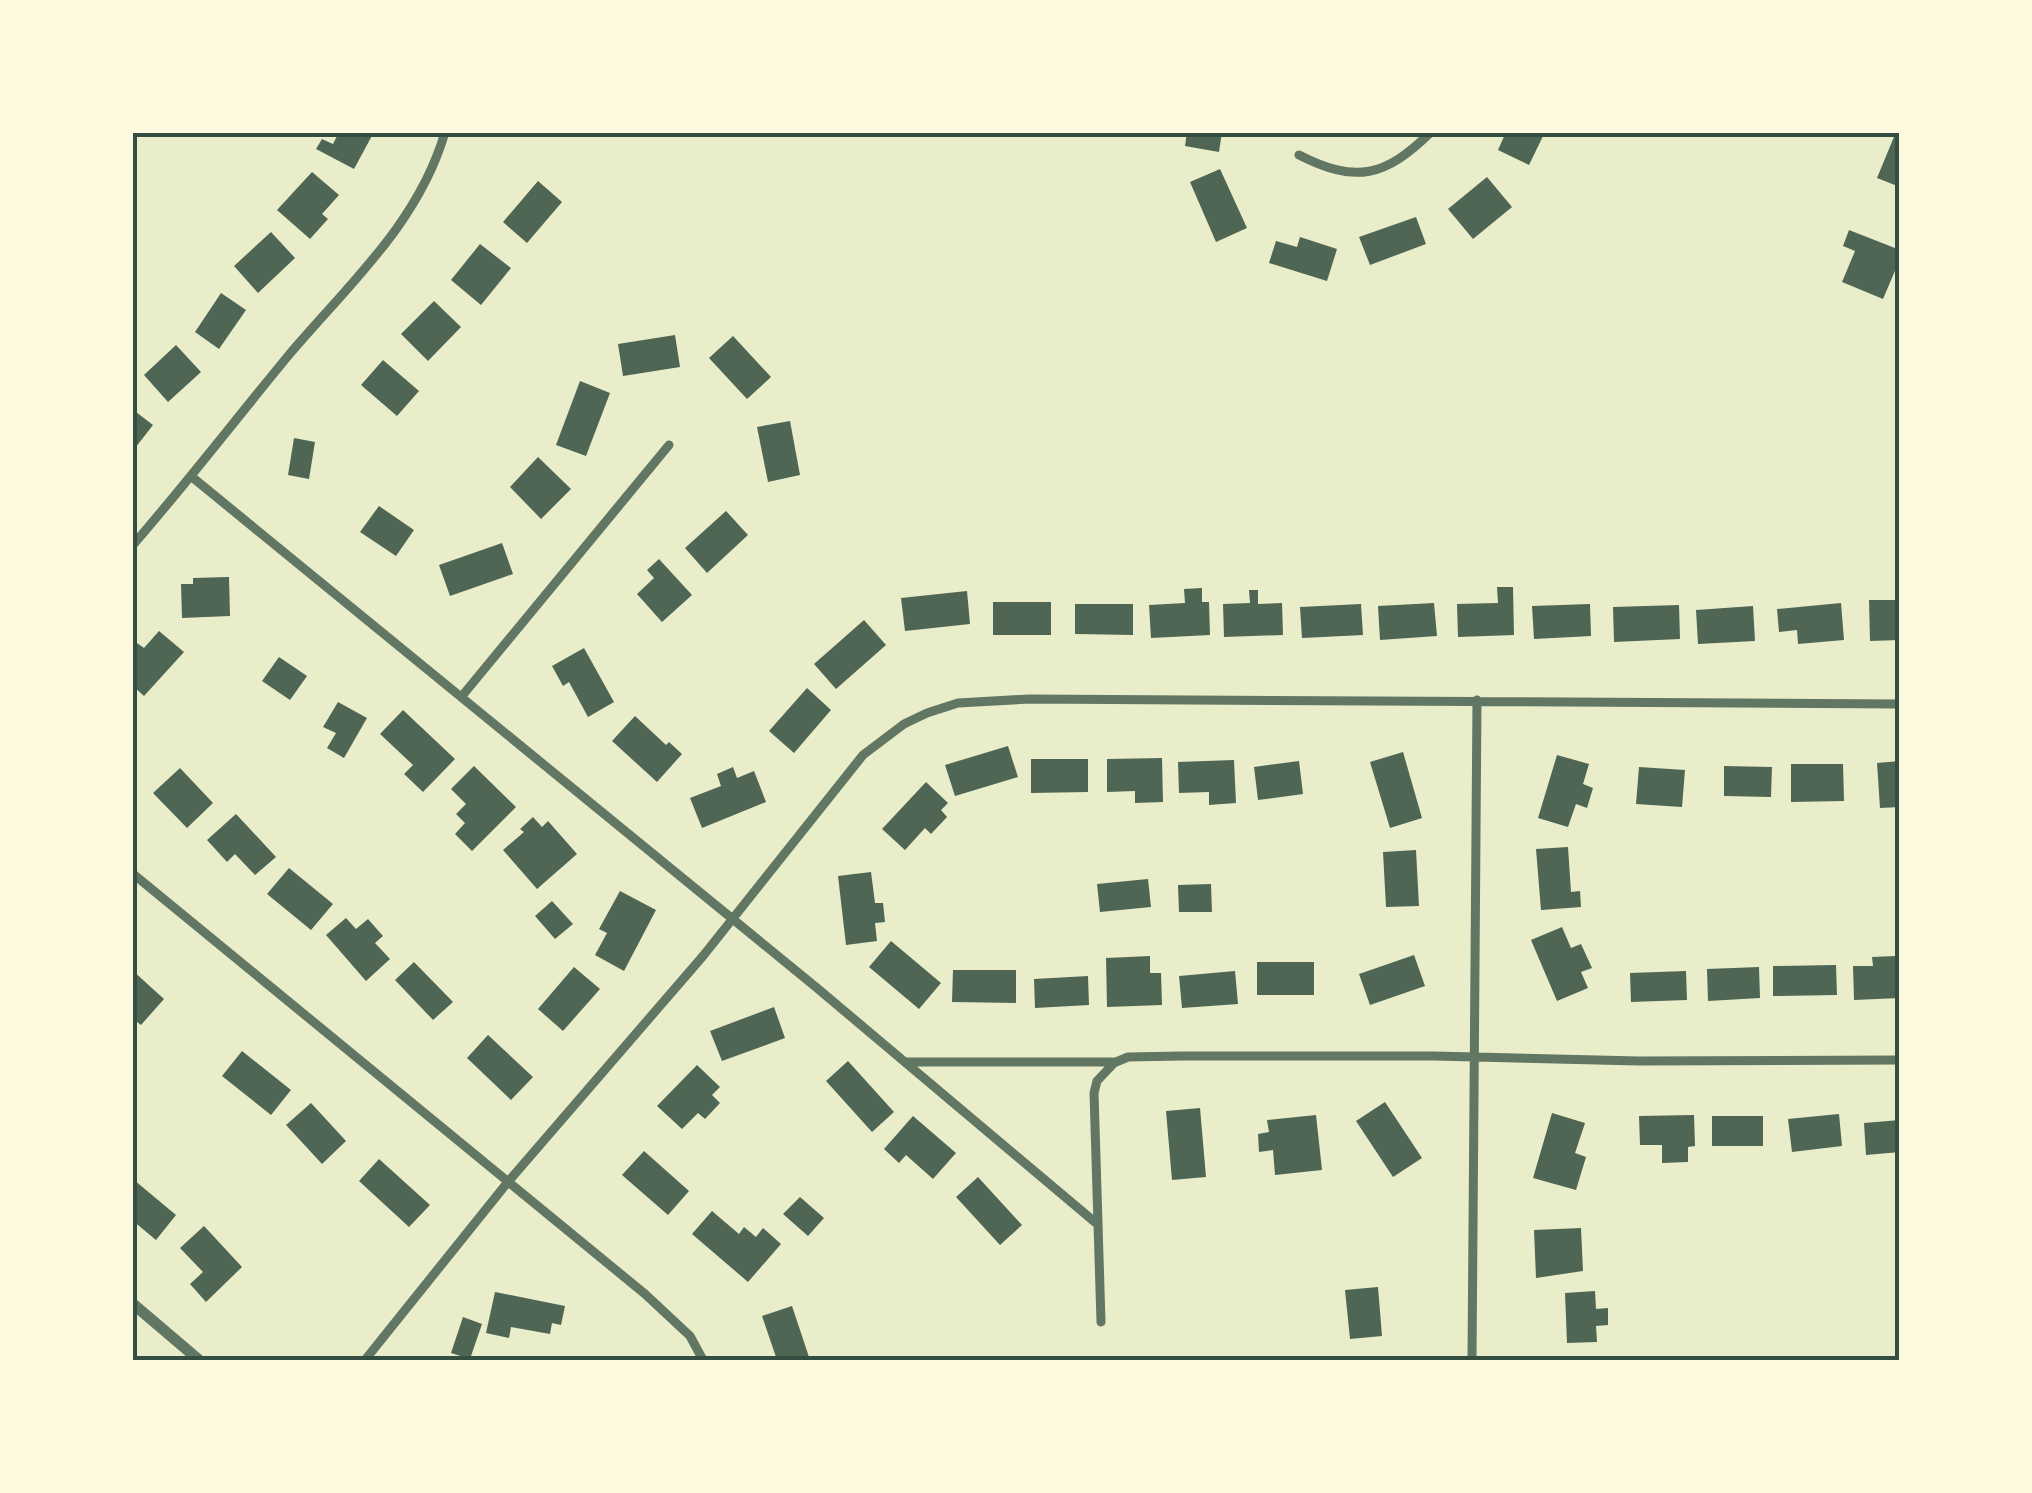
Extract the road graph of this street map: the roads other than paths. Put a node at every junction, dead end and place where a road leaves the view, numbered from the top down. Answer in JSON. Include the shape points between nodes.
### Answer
{"nodes":[{"id":1,"x":445,"y":132,"type":"edge"},
{"id":2,"x":1431,"y":132,"type":"edge"},
{"id":3,"x":1299,"y":155,"type":"dead end"},
{"id":4,"x":668,"y":446,"type":"dead end"},
{"id":5,"x":192,"y":477,"type":"junction"},
{"id":6,"x":132,"y":546,"type":"edge"},
{"id":7,"x":462,"y":696,"type":"junction"},
{"id":8,"x":1477,"y":700,"type":"junction"},
{"id":9,"x":1900,"y":704,"type":"edge"},
{"id":10,"x":132,"y":873,"type":"edge"},
{"id":11,"x":732,"y":919,"type":"junction"},
{"id":12,"x":1474,"y":1058,"type":"junction"},
{"id":13,"x":1900,"y":1060,"type":"edge"},
{"id":14,"x":905,"y":1062,"type":"junction"},
{"id":15,"x":1116,"y":1062,"type":"junction"},
{"id":16,"x":507,"y":1183,"type":"junction"},
{"id":17,"x":1096,"y":1223,"type":"junction"},
{"id":18,"x":132,"y":1303,"type":"edge"},
{"id":19,"x":1102,"y":1322,"type":"dead end"},
{"id":20,"x":199,"y":1360,"type":"edge"},
{"id":21,"x":365,"y":1360,"type":"edge"},
{"id":22,"x":704,"y":1360,"type":"edge"},
{"id":23,"x":1472,"y":1360,"type":"edge"}],
"edges":[{"from":1,"to":5,"type":"street","via":[[428,181],[399,228]]},
{"from":2,"to":3,"type":"street","via":[[1395,162],[1360,174]]},
{"from":4,"to":7,"type":"street"},
{"from":5,"to":6,"type":"street"},
{"from":5,"to":7,"type":"street"},
{"from":7,"to":11,"type":"street"},
{"from":8,"to":9,"type":"street"},
{"from":8,"to":11,"type":"street","via":[[958,703],[904,724],[863,755]]},
{"from":8,"to":12,"type":"street"},
{"from":10,"to":16,"type":"street"},
{"from":11,"to":14,"type":"street"},
{"from":11,"to":16,"type":"street"},
{"from":12,"to":13,"type":"street"},
{"from":12,"to":15,"type":"street","via":[[1181,1056]]},
{"from":12,"to":23,"type":"street"},
{"from":14,"to":15,"type":"street"},
{"from":14,"to":17,"type":"street"},
{"from":15,"to":17,"type":"street","via":[[1094,1093]]},
{"from":16,"to":21,"type":"street"},
{"from":16,"to":22,"type":"street","via":[[677,1322]]},
{"from":17,"to":19,"type":"street"},
{"from":18,"to":20,"type":"street"}]}
